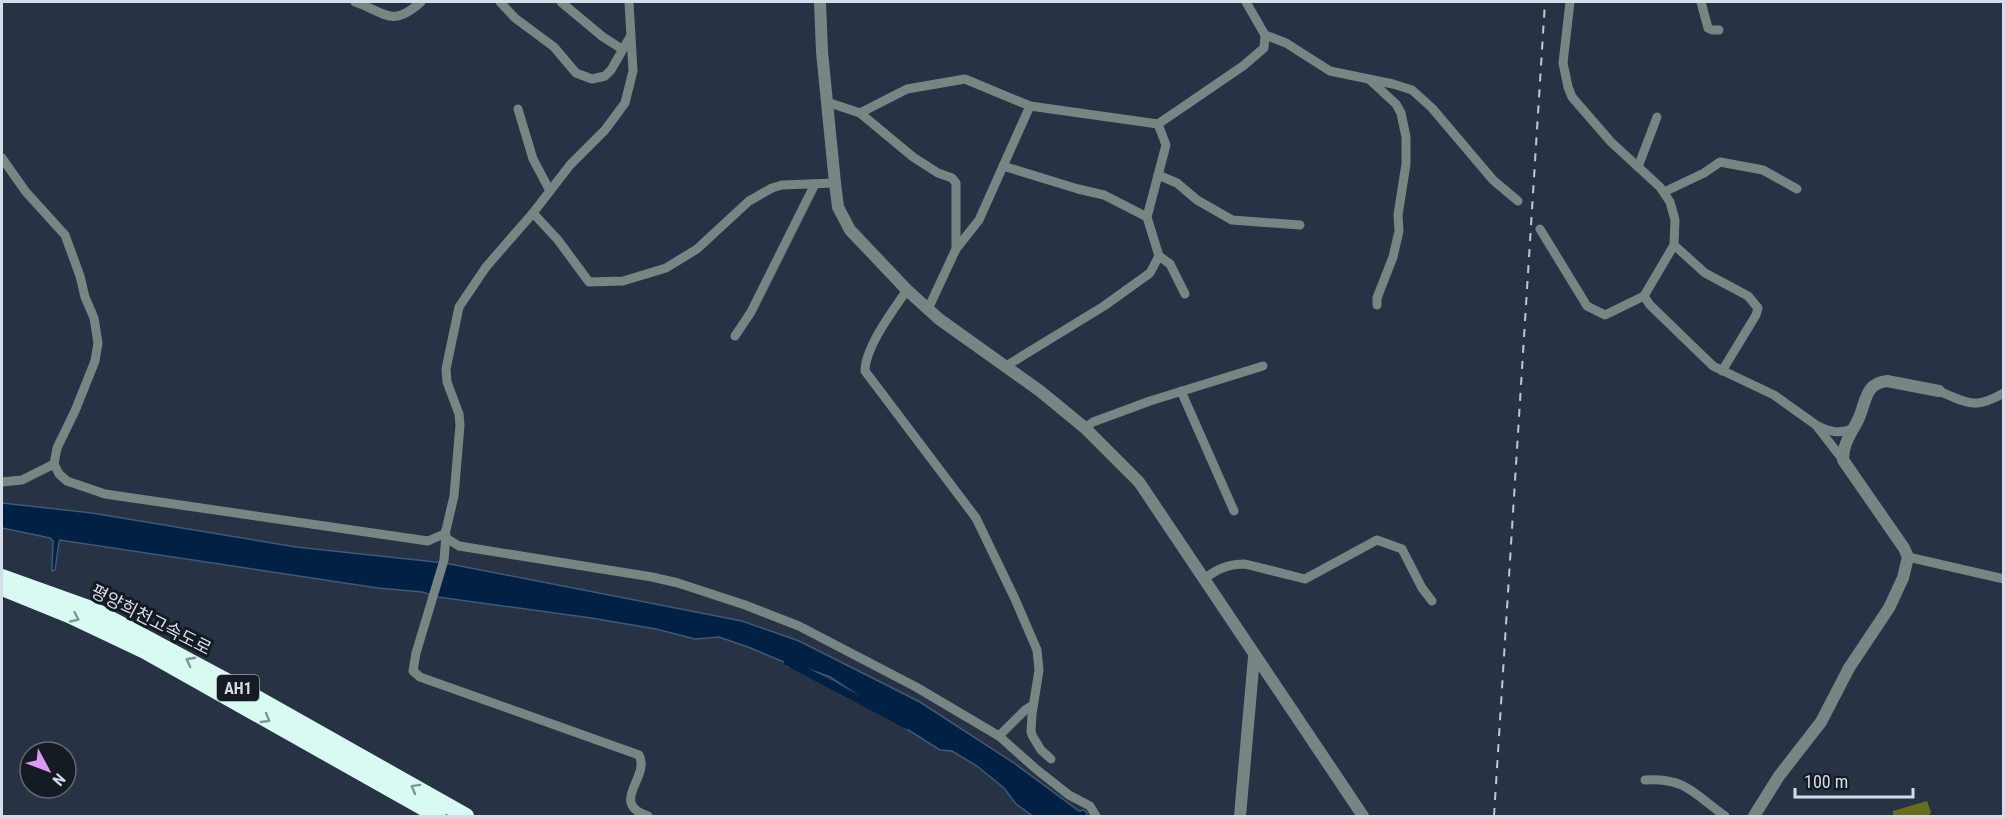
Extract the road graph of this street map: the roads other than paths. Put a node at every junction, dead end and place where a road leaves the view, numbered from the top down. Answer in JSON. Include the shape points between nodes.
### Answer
{"nodes":[{"id":1,"x":355,"y":2,"type":"edge"},
{"id":2,"x":421,"y":2,"type":"edge"},
{"id":3,"x":500,"y":2,"type":"edge"},
{"id":4,"x":561,"y":2,"type":"edge"},
{"id":5,"x":629,"y":2,"type":"edge"},
{"id":6,"x":820,"y":2,"type":"edge"},
{"id":7,"x":1246,"y":2,"type":"edge"},
{"id":8,"x":1570,"y":2,"type":"edge"},
{"id":9,"x":1701,"y":2,"type":"edge"},
{"id":10,"x":1719,"y":30,"type":"dead end"},
{"id":11,"x":1265,"y":35,"type":"junction"},
{"id":12,"x":630,"y":37,"type":"junction"},
{"id":13,"x":622,"y":49,"type":"junction"},
{"id":14,"x":1369,"y":79,"type":"junction"},
{"id":15,"x":827,"y":102,"type":"junction"},
{"id":16,"x":1030,"y":106,"type":"junction"},
{"id":17,"x":518,"y":109,"type":"dead end"},
{"id":18,"x":860,"y":113,"type":"junction"},
{"id":19,"x":1657,"y":117,"type":"dead end"},
{"id":20,"x":1158,"y":124,"type":"junction"},
{"id":21,"x":2,"y":158,"type":"edge"},
{"id":22,"x":1003,"y":166,"type":"junction"},
{"id":23,"x":1638,"y":167,"type":"junction"},
{"id":24,"x":1158,"y":175,"type":"junction"},
{"id":25,"x":835,"y":183,"type":"junction"},
{"id":26,"x":815,"y":184,"type":"junction"},
{"id":27,"x":1797,"y":189,"type":"dead end"},
{"id":28,"x":550,"y":191,"type":"junction"},
{"id":29,"x":1664,"y":192,"type":"junction"},
{"id":30,"x":1518,"y":201,"type":"dead end"},
{"id":31,"x":533,"y":213,"type":"junction"},
{"id":32,"x":1147,"y":217,"type":"junction"},
{"id":33,"x":1300,"y":225,"type":"dead end"},
{"id":34,"x":1540,"y":229,"type":"dead end"},
{"id":35,"x":1674,"y":245,"type":"junction"},
{"id":36,"x":956,"y":249,"type":"junction"},
{"id":37,"x":1159,"y":256,"type":"junction"},
{"id":38,"x":907,"y":290,"type":"junction"},
{"id":39,"x":1185,"y":294,"type":"dead end"},
{"id":40,"x":1644,"y":296,"type":"junction"},
{"id":41,"x":1377,"y":305,"type":"dead end"},
{"id":42,"x":928,"y":309,"type":"junction"},
{"id":43,"x":735,"y":336,"type":"dead end"},
{"id":44,"x":1006,"y":366,"type":"junction"},
{"id":45,"x":1263,"y":366,"type":"dead end"},
{"id":46,"x":1722,"y":371,"type":"junction"},
{"id":47,"x":1181,"y":391,"type":"junction"},
{"id":48,"x":1940,"y":391,"type":"joint"},
{"id":49,"x":2004,"y":393,"type":"edge"},
{"id":50,"x":1816,"y":425,"type":"junction"},
{"id":51,"x":1085,"y":428,"type":"junction"},
{"id":52,"x":1852,"y":429,"type":"junction"},
{"id":53,"x":1843,"y":460,"type":"junction"},
{"id":54,"x":54,"y":464,"type":"junction"},
{"id":55,"x":2,"y":482,"type":"edge"},
{"id":56,"x":1234,"y":511,"type":"dead end"},
{"id":57,"x":446,"y":534,"type":"junction"},
{"id":58,"x":1908,"y":557,"type":"junction"},
{"id":59,"x":2,"y":577,"type":"edge"},
{"id":60,"x":1204,"y":579,"type":"junction"},
{"id":61,"x":2004,"y":579,"type":"edge"},
{"id":62,"x":2,"y":588,"type":"edge"},
{"id":63,"x":1432,"y":601,"type":"dead end"},
{"id":64,"x":1254,"y":657,"type":"junction"},
{"id":65,"x":1033,"y":705,"type":"junction"},
{"id":66,"x":999,"y":736,"type":"junction"},
{"id":67,"x":1052,"y":759,"type":"dead end"},
{"id":68,"x":1645,"y":780,"type":"dead end"},
{"id":69,"x":438,"y":816,"type":"edge"},
{"id":70,"x":466,"y":816,"type":"edge"},
{"id":71,"x":648,"y":816,"type":"edge"},
{"id":72,"x":1096,"y":816,"type":"edge"},
{"id":73,"x":1240,"y":816,"type":"edge"},
{"id":74,"x":1362,"y":816,"type":"edge"},
{"id":75,"x":1725,"y":816,"type":"edge"},
{"id":76,"x":1754,"y":816,"type":"edge"}],
"edges":[{"from":1,"to":2,"type":"street","via":[[390,17],[404,16]]},
{"from":3,"to":13,"type":"street","via":[[514,18],[554,47],[576,73],[592,79],[605,76]]},
{"from":4,"to":13,"type":"street"},
{"from":5,"to":12,"type":"street"},
{"from":6,"to":15,"type":"street"},
{"from":7,"to":11,"type":"street"},
{"from":8,"to":23,"type":"street","via":[[1563,51],[1572,97]]},
{"from":9,"to":10,"type":"street","via":[[1708,28]]},
{"from":11,"to":14,"type":"street","via":[[1286,43],[1330,71]]},
{"from":11,"to":20,"type":"street","via":[[1266,43],[1259,54]]},
{"from":12,"to":13,"type":"street"},
{"from":12,"to":28,"type":"street","via":[[633,70],[626,103]]},
{"from":14,"to":30,"type":"street","via":[[1406,87],[1422,98],[1493,180]]},
{"from":14,"to":41,"type":"street","via":[[1396,104],[1406,137],[1399,231]]},
{"from":15,"to":18,"type":"street"},
{"from":15,"to":25,"type":"street"},
{"from":16,"to":18,"type":"street","via":[[965,79],[907,89]]},
{"from":16,"to":20,"type":"street"},
{"from":16,"to":22,"type":"street"},
{"from":17,"to":28,"type":"street","via":[[533,159]]},
{"from":18,"to":36,"type":"street","via":[[913,157],[956,183]]},
{"from":19,"to":23,"type":"street"},
{"from":20,"to":24,"type":"street","via":[[1166,145]]},
{"from":21,"to":54,"type":"street","via":[[30,197],[65,235],[97,329],[95,361],[57,448]]},
{"from":22,"to":32,"type":"street","via":[[1104,195]]},
{"from":22,"to":36,"type":"street","via":[[979,220]]},
{"from":23,"to":29,"type":"street"},
{"from":24,"to":32,"type":"street"},
{"from":24,"to":33,"type":"street","via":[[1177,183],[1232,220]]},
{"from":25,"to":26,"type":"street"},
{"from":25,"to":38,"type":"street","via":[[838,207],[850,230]]},
{"from":26,"to":31,"type":"street","via":[[772,188],[749,201],[697,249],[666,268],[622,281],[589,282]]},
{"from":26,"to":43,"type":"street","via":[[752,312]]},
{"from":27,"to":29,"type":"street","via":[[1763,170],[1720,162]]},
{"from":28,"to":31,"type":"street"},
{"from":29,"to":35,"type":"street","via":[[1675,220]]},
{"from":31,"to":57,"type":"street","via":[[466,295],[456,320],[446,369],[460,425],[454,496]]},
{"from":32,"to":37,"type":"street"},
{"from":34,"to":40,"type":"street","via":[[1587,306],[1605,315]]},
{"from":35,"to":40,"type":"street"},
{"from":35,"to":46,"type":"street","via":[[1705,273],[1748,296],[1758,308]]},
{"from":36,"to":42,"type":"street"},
{"from":37,"to":39,"type":"street","via":[[1170,264]]},
{"from":37,"to":44,"type":"street","via":[[1150,273]]},
{"from":38,"to":42,"type":"street"},
{"from":38,"to":65,"type":"street","via":[[873,345],[865,370],[976,518],[1037,650],[1039,670]]},
{"from":40,"to":46,"type":"street"},
{"from":42,"to":44,"type":"street"},
{"from":44,"to":51,"type":"street"},
{"from":45,"to":47,"type":"street"},
{"from":46,"to":50,"type":"street","via":[[1774,395]]},
{"from":47,"to":51,"type":"street"},
{"from":47,"to":56,"type":"street"},
{"from":48,"to":49,"type":"street","via":[[1969,403],[1987,403]]},
{"from":48,"to":52,"type":"street","via":[[1879,381],[1867,392]]},
{"from":50,"to":52,"type":"street","via":[[1842,433]]},
{"from":50,"to":53,"type":"street"},
{"from":51,"to":60,"type":"street","via":[[1139,482]]},
{"from":52,"to":53,"type":"street"},
{"from":53,"to":58,"type":"street"},
{"from":54,"to":55,"type":"street","via":[[22,480]]},
{"from":54,"to":57,"type":"street","via":[[67,481],[105,494],[416,541]]},
{"from":57,"to":66,"type":"street","via":[[459,546],[652,577],[745,605],[799,626]]},
{"from":57,"to":71,"type":"street","via":[[444,560],[413,671],[420,677],[639,754],[642,763],[631,804],[636,812]]},
{"from":58,"to":61,"type":"street"},
{"from":58,"to":76,"type":"street","via":[[1889,608],[1849,668],[1817,728]]},
{"from":70,"to":59,"type":"highway","name":"평양희천고속도로","number":"AH1","one_way":true,"via":[[94,610]]},
{"from":60,"to":63,"type":"street","via":[[1236,564],[1305,579],[1377,540],[1402,549]]},
{"from":60,"to":64,"type":"street"},
{"from":62,"to":69,"type":"highway","name":"평양희천고속도로","number":"AH1","one_way":true,"via":[[145,651]]},
{"from":64,"to":73,"type":"street"},
{"from":64,"to":74,"type":"street"},
{"from":65,"to":66,"type":"street"},
{"from":65,"to":67,"type":"street","via":[[1033,737]]},
{"from":66,"to":72,"type":"street","via":[[1069,795],[1090,806]]},
{"from":68,"to":75,"type":"street","via":[[1680,783]]}]}
